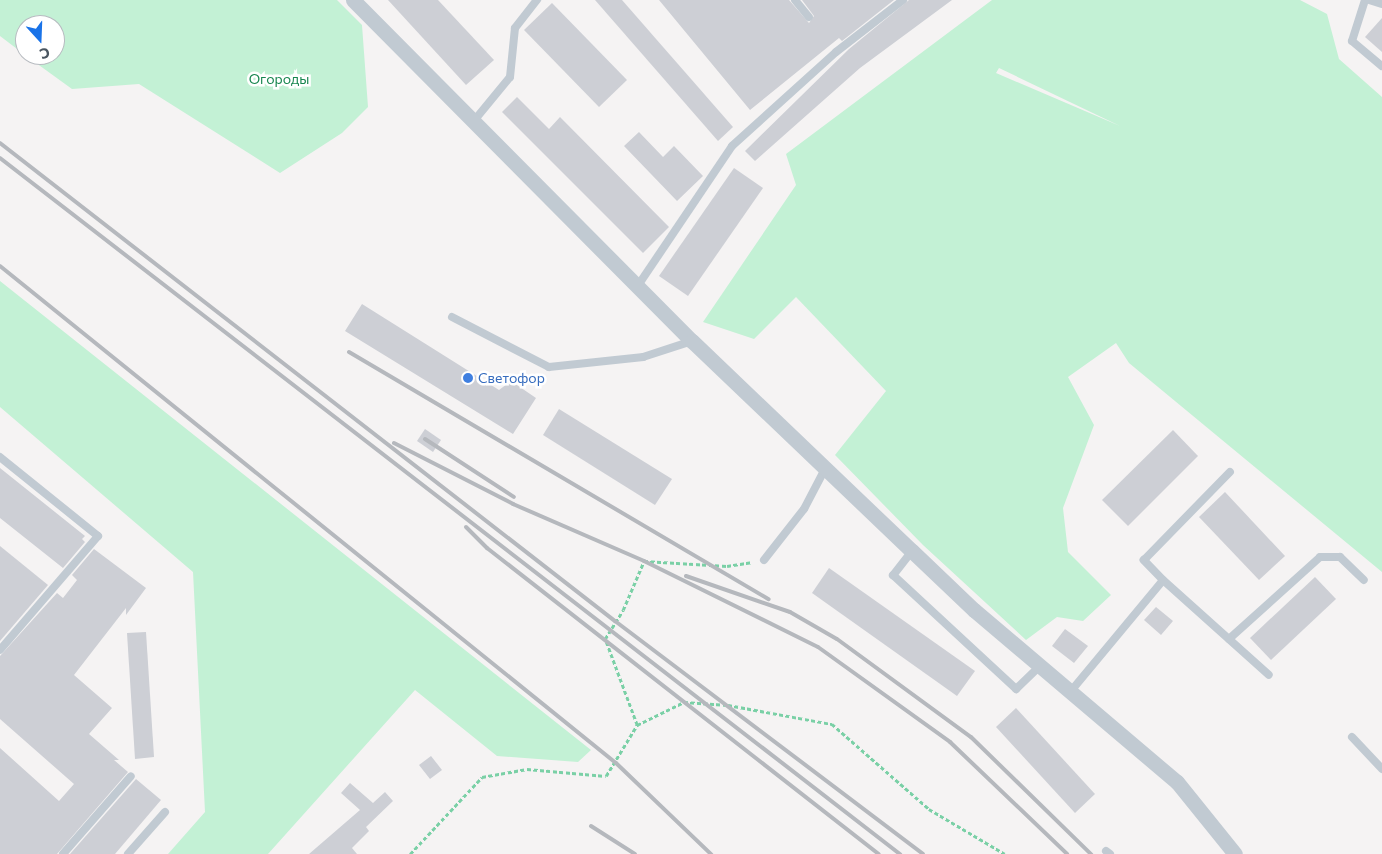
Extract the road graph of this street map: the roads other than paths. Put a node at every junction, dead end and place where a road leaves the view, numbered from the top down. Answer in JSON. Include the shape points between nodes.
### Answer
{"nodes":[{"id":1,"x":353,"y":0,"type":"edge"},
{"id":2,"x":537,"y":0,"type":"edge"},
{"id":3,"x":795,"y":0,"type":"edge"},
{"id":4,"x":904,"y":0,"type":"edge"},
{"id":5,"x":1365,"y":0,"type":"edge"},
{"id":6,"x":1369,"y":0,"type":"edge"},
{"id":7,"x":1382,"y":4,"type":"edge"},
{"id":8,"x":809,"y":17,"type":"dead end"},
{"id":9,"x":1382,"y":66,"type":"edge"},
{"id":10,"x":473,"y":122,"type":"junction"},
{"id":11,"x":639,"y":284,"type":"junction"},
{"id":12,"x":452,"y":317,"type":"dead end"},
{"id":13,"x":692,"y":341,"type":"junction"},
{"id":14,"x":0,"y":458,"type":"edge"},
{"id":15,"x":826,"y":467,"type":"junction"},
{"id":16,"x":1230,"y":472,"type":"dead end"},
{"id":17,"x":912,"y":551,"type":"junction"},
{"id":18,"x":764,"y":560,"type":"road end"},
{"id":19,"x":1164,"y":580,"type":"junction"},
{"id":20,"x":1364,"y":580,"type":"dead end"},
{"id":21,"x":1229,"y":638,"type":"junction"},
{"id":22,"x":0,"y":650,"type":"edge"},
{"id":23,"x":1040,"y":666,"type":"junction"},
{"id":24,"x":1269,"y":675,"type":"dead end"},
{"id":25,"x":1071,"y":691,"type":"junction"},
{"id":26,"x":1352,"y":737,"type":"dead end"},
{"id":27,"x":1382,"y":768,"type":"edge"},
{"id":28,"x":131,"y":776,"type":"dead end"},
{"id":29,"x":165,"y":812,"type":"dead end"},
{"id":30,"x":63,"y":854,"type":"edge"},
{"id":31,"x":128,"y":854,"type":"edge"},
{"id":32,"x":1235,"y":854,"type":"edge"}],
"edges":[{"from":1,"to":10,"type":"street"},
{"from":2,"to":10,"type":"lane","via":[[516,28],[510,77]]},
{"from":3,"to":8,"type":"lane"},
{"from":4,"to":11,"type":"lane","via":[[836,52],[732,146]]},
{"from":5,"to":9,"type":"lane","via":[[1352,41]]},
{"from":6,"to":7,"type":"lane"},
{"from":10,"to":11,"type":"street"},
{"from":11,"to":13,"type":"street"},
{"from":12,"to":13,"type":"lane","via":[[550,367],[643,357]]},
{"from":13,"to":15,"type":"street"},
{"from":14,"to":22,"type":"lane","via":[[98,536]]},
{"from":15,"to":17,"type":"street"},
{"from":15,"to":18,"type":"lane","via":[[804,509]]},
{"from":16,"to":19,"type":"lane","via":[[1144,560]]},
{"from":17,"to":23,"type":"street"},
{"from":17,"to":23,"type":"lane","via":[[893,575],[1016,689]]},
{"from":19,"to":21,"type":"lane"},
{"from":19,"to":25,"type":"lane"},
{"from":20,"to":21,"type":"lane","via":[[1340,556],[1320,557]]},
{"from":21,"to":24,"type":"lane"},
{"from":23,"to":25,"type":"street"},
{"from":25,"to":32,"type":"street","via":[[1177,782]]},
{"from":26,"to":27,"type":"lane"},
{"from":28,"to":30,"type":"lane"},
{"from":29,"to":31,"type":"lane"}]}
